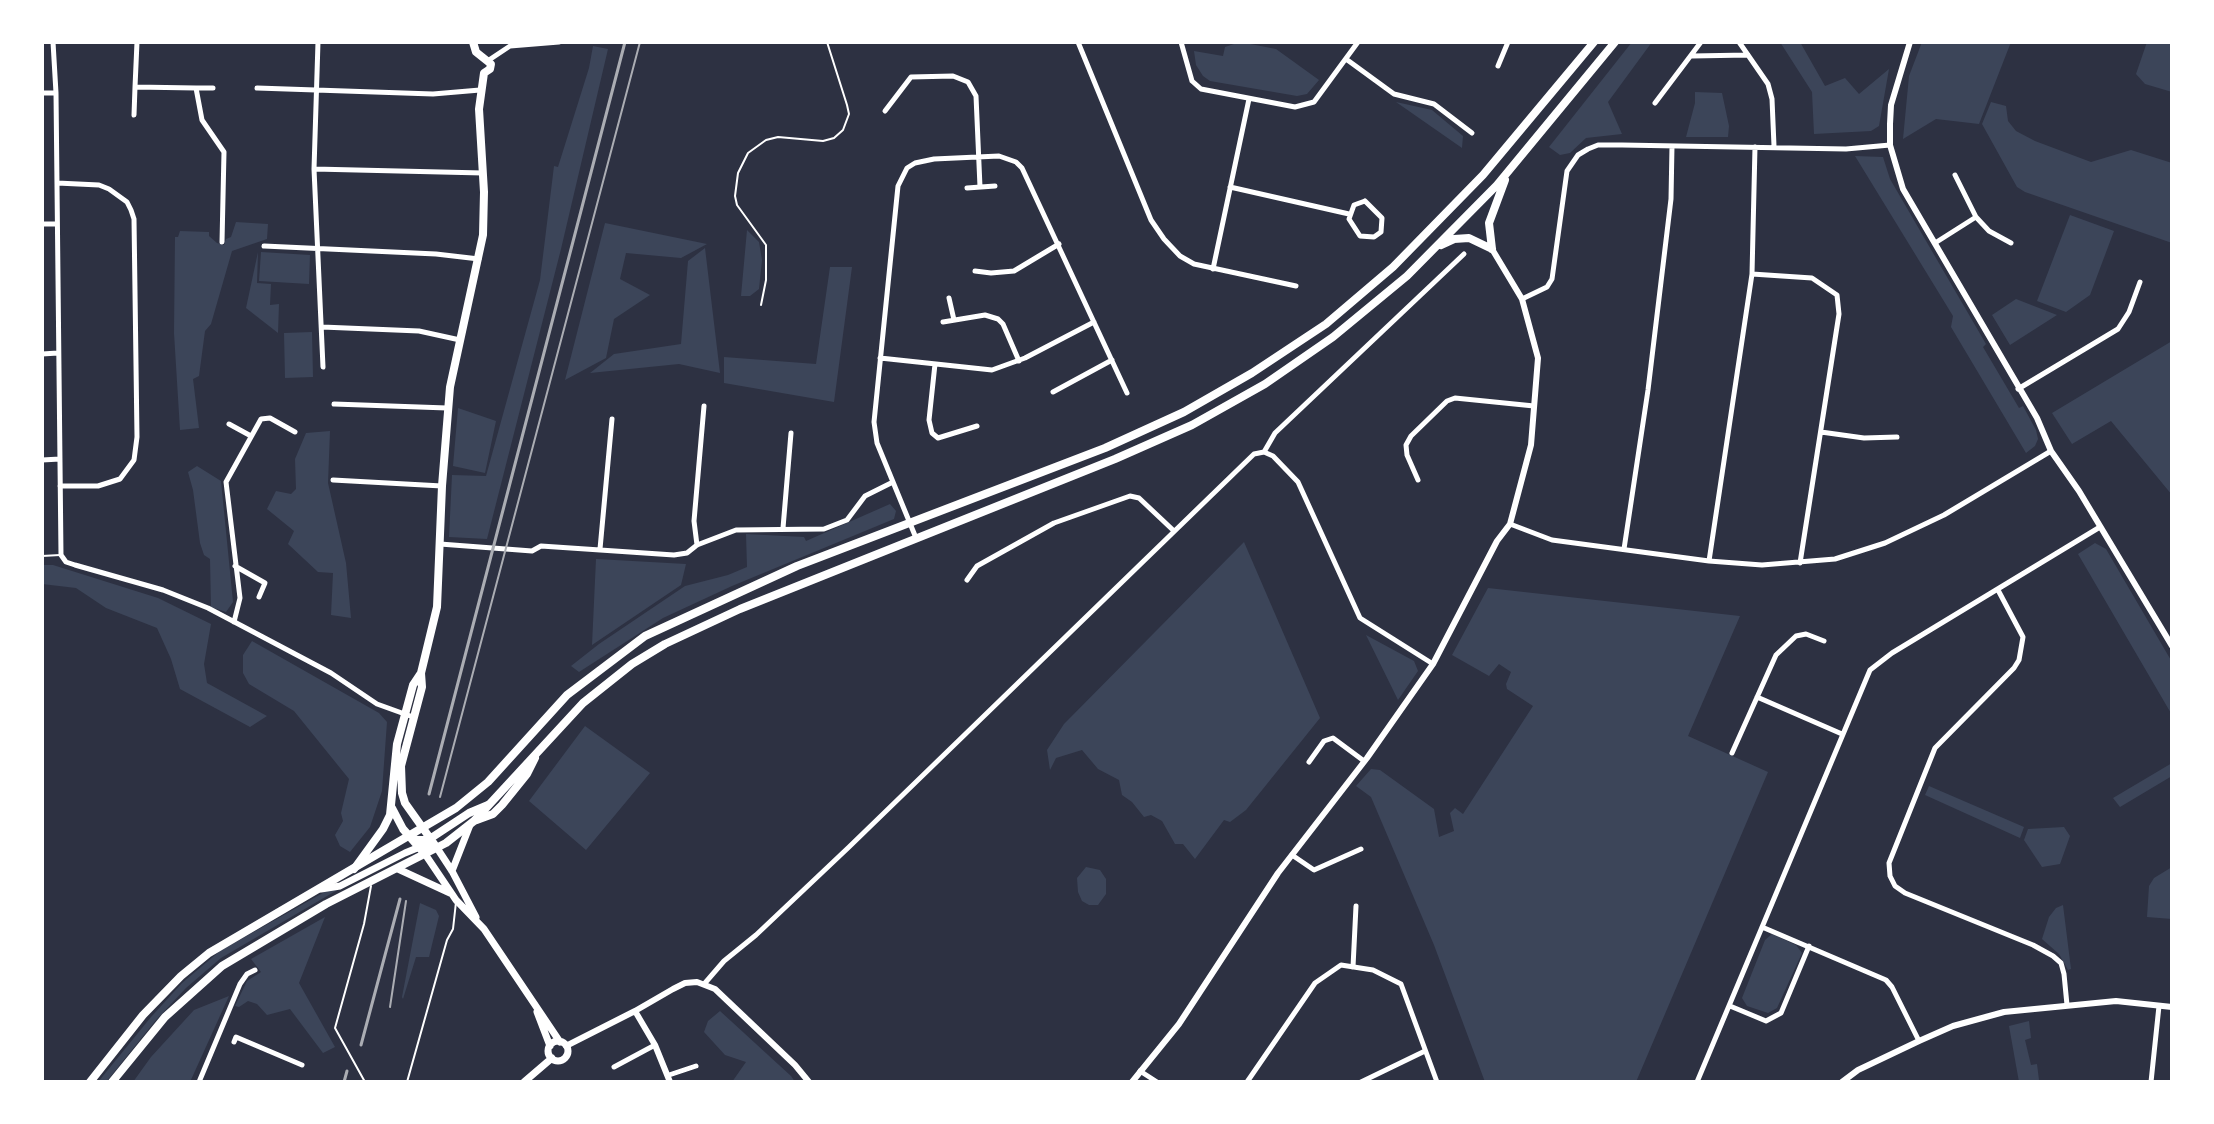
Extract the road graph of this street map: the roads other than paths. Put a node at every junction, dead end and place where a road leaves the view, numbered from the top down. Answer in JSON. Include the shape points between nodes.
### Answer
{"nodes":[{"id":1,"x":53,"y":42,"type":"edge"},
{"id":2,"x":137,"y":42,"type":"edge"},
{"id":3,"x":318,"y":42,"type":"edge"},
{"id":4,"x":473,"y":42,"type":"edge"},
{"id":5,"x":559,"y":42,"type":"edge"},
{"id":6,"x":827,"y":42,"type":"edge"},
{"id":7,"x":1078,"y":42,"type":"edge"},
{"id":8,"x":1181,"y":42,"type":"edge"},
{"id":9,"x":1358,"y":42,"type":"edge"},
{"id":10,"x":1508,"y":42,"type":"edge"},
{"id":11,"x":1594,"y":42,"type":"edge"},
{"id":12,"x":1615,"y":42,"type":"edge"},
{"id":13,"x":1701,"y":42,"type":"edge"},
{"id":14,"x":1739,"y":42,"type":"edge"},
{"id":15,"x":1910,"y":42,"type":"edge"},
{"id":16,"x":1748,"y":55,"type":"junction"},
{"id":17,"x":1691,"y":56,"type":"junction"},
{"id":18,"x":486,"y":59,"type":"junction"},
{"id":19,"x":1346,"y":59,"type":"junction"},
{"id":20,"x":1498,"y":66,"type":"dead end"},
{"id":21,"x":135,"y":87,"type":"junction"},
{"id":22,"x":196,"y":88,"type":"junction"},
{"id":23,"x":213,"y":88,"type":"dead end"},
{"id":24,"x":257,"y":88,"type":"dead end"},
{"id":25,"x":315,"y":90,"type":"junction"},
{"id":26,"x":480,"y":90,"type":"junction"},
{"id":27,"x":42,"y":93,"type":"edge"},
{"id":28,"x":56,"y":93,"type":"junction"},
{"id":29,"x":1249,"y":99,"type":"junction"},
{"id":30,"x":1655,"y":103,"type":"dead end"},
{"id":31,"x":885,"y":111,"type":"dead end"},
{"id":32,"x":134,"y":115,"type":"dead end"},
{"id":33,"x":1472,"y":133,"type":"dead end"},
{"id":34,"x":1890,"y":145,"type":"junction"},
{"id":35,"x":1672,"y":146,"type":"junction"},
{"id":36,"x":1774,"y":146,"type":"junction"},
{"id":37,"x":1755,"y":147,"type":"junction"},
{"id":38,"x":981,"y":157,"type":"junction"},
{"id":39,"x":314,"y":169,"type":"junction"},
{"id":40,"x":1508,"y":171,"type":"junction"},
{"id":41,"x":483,"y":173,"type":"junction"},
{"id":42,"x":1955,"y":175,"type":"dead end"},
{"id":43,"x":57,"y":183,"type":"junction"},
{"id":44,"x":995,"y":186,"type":"dead end"},
{"id":45,"x":980,"y":187,"type":"junction"},
{"id":46,"x":1230,"y":187,"type":"junction"},
{"id":47,"x":967,"y":188,"type":"dead end"},
{"id":48,"x":1349,"y":214,"type":"junction"},
{"id":49,"x":1976,"y":217,"type":"junction"},
{"id":50,"x":42,"y":224,"type":"edge"},
{"id":51,"x":57,"y":224,"type":"junction"},
{"id":52,"x":213,"y":234,"type":"dead end"},
{"id":53,"x":1935,"y":243,"type":"junction"},
{"id":54,"x":2011,"y":243,"type":"dead end"},
{"id":55,"x":1059,"y":244,"type":"junction"},
{"id":56,"x":264,"y":246,"type":"dead end"},
{"id":57,"x":1435,"y":247,"type":"junction"},
{"id":58,"x":317,"y":248,"type":"junction"},
{"id":59,"x":1492,"y":249,"type":"junction"},
{"id":60,"x":1464,"y":254,"type":"dead end"},
{"id":61,"x":479,"y":259,"type":"junction"},
{"id":62,"x":1213,"y":269,"type":"junction"},
{"id":63,"x":975,"y":271,"type":"dead end"},
{"id":64,"x":1752,"y":274,"type":"junction"},
{"id":65,"x":2140,"y":282,"type":"dead end"},
{"id":66,"x":1296,"y":286,"type":"dead end"},
{"id":67,"x":949,"y":298,"type":"dead end"},
{"id":68,"x":1522,"y":299,"type":"junction"},
{"id":69,"x":761,"y":305,"type":"dead end"},
{"id":70,"x":954,"y":320,"type":"junction"},
{"id":71,"x":943,"y":322,"type":"dead end"},
{"id":72,"x":1094,"y":322,"type":"junction"},
{"id":73,"x":322,"y":327,"type":"junction"},
{"id":74,"x":461,"y":340,"type":"junction"},
{"id":75,"x":58,"y":353,"type":"junction"},
{"id":76,"x":42,"y":354,"type":"edge"},
{"id":77,"x":880,"y":358,"type":"junction"},
{"id":78,"x":1112,"y":360,"type":"junction"},
{"id":79,"x":1019,"y":361,"type":"junction"},
{"id":80,"x":935,"y":364,"type":"junction"},
{"id":81,"x":323,"y":367,"type":"dead end"},
{"id":82,"x":2018,"y":389,"type":"junction"},
{"id":83,"x":1053,"y":392,"type":"dead end"},
{"id":84,"x":1127,"y":393,"type":"dead end"},
{"id":85,"x":334,"y":404,"type":"dead end"},
{"id":86,"x":704,"y":406,"type":"dead end"},
{"id":87,"x":1534,"y":406,"type":"junction"},
{"id":88,"x":447,"y":408,"type":"junction"},
{"id":89,"x":612,"y":419,"type":"dead end"},
{"id":90,"x":229,"y":424,"type":"dead end"},
{"id":91,"x":977,"y":426,"type":"dead end"},
{"id":92,"x":295,"y":432,"type":"dead end"},
{"id":93,"x":1821,"y":432,"type":"junction"},
{"id":94,"x":791,"y":433,"type":"dead end"},
{"id":95,"x":251,"y":436,"type":"junction"},
{"id":96,"x":1897,"y":437,"type":"dead end"},
{"id":97,"x":2051,"y":451,"type":"junction"},
{"id":98,"x":1264,"y":452,"type":"junction"},
{"id":99,"x":60,"y":459,"type":"junction"},
{"id":100,"x":42,"y":460,"type":"edge"},
{"id":101,"x":333,"y":480,"type":"dead end"},
{"id":102,"x":1418,"y":480,"type":"dead end"},
{"id":103,"x":893,"y":482,"type":"junction"},
{"id":104,"x":60,"y":486,"type":"junction"},
{"id":105,"x":442,"y":486,"type":"junction"},
{"id":106,"x":909,"y":522,"type":"junction"},
{"id":107,"x":1510,"y":524,"type":"junction"},
{"id":108,"x":2100,"y":527,"type":"junction"},
{"id":109,"x":783,"y":528,"type":"junction"},
{"id":110,"x":1174,"y":531,"type":"junction"},
{"id":111,"x":916,"y":538,"type":"junction"},
{"id":112,"x":439,"y":544,"type":"junction"},
{"id":113,"x":697,"y":545,"type":"junction"},
{"id":114,"x":1624,"y":549,"type":"junction"},
{"id":115,"x":600,"y":550,"type":"junction"},
{"id":116,"x":61,"y":555,"type":"junction"},
{"id":117,"x":42,"y":556,"type":"edge"},
{"id":118,"x":1709,"y":561,"type":"junction"},
{"id":119,"x":1800,"y":563,"type":"junction"},
{"id":120,"x":235,"y":566,"type":"junction"},
{"id":121,"x":967,"y":580,"type":"dead end"},
{"id":122,"x":1998,"y":590,"type":"junction"},
{"id":123,"x":259,"y":597,"type":"dead end"},
{"id":124,"x":234,"y":622,"type":"junction"},
{"id":125,"x":1824,"y":641,"type":"dead end"},
{"id":126,"x":2172,"y":646,"type":"edge"},
{"id":127,"x":1433,"y":664,"type":"junction"},
{"id":128,"x":1757,"y":697,"type":"junction"},
{"id":129,"x":409,"y":716,"type":"junction"},
{"id":130,"x":1842,"y":734,"type":"junction"},
{"id":131,"x":540,"y":747,"type":"junction"},
{"id":132,"x":1732,"y":753,"type":"dead end"},
{"id":133,"x":1364,"y":761,"type":"junction"},
{"id":134,"x":1309,"y":762,"type":"dead end"},
{"id":135,"x":488,"y":805,"type":"junction"},
{"id":136,"x":392,"y":807,"type":"junction"},
{"id":137,"x":472,"y":823,"type":"junction"},
{"id":138,"x":422,"y":827,"type":"junction"},
{"id":139,"x":409,"y":836,"type":"junction"},
{"id":140,"x":431,"y":839,"type":"junction"},
{"id":141,"x":437,"y":848,"type":"junction"},
{"id":142,"x":1361,"y":849,"type":"dead end"},
{"id":143,"x":422,"y":850,"type":"junction"},
{"id":144,"x":1292,"y":854,"type":"junction"},
{"id":145,"x":398,"y":869,"type":"junction"},
{"id":146,"x":353,"y":870,"type":"junction"},
{"id":147,"x":452,"y":871,"type":"junction"},
{"id":148,"x":371,"y":881,"type":"junction"},
{"id":149,"x":321,"y":889,"type":"junction"},
{"id":150,"x":454,"y":897,"type":"junction"},
{"id":151,"x":1356,"y":906,"type":"dead end"},
{"id":152,"x":479,"y":922,"type":"junction"},
{"id":153,"x":1762,"y":927,"type":"junction"},
{"id":154,"x":1809,"y":946,"type":"junction"},
{"id":155,"x":1353,"y":967,"type":"junction"},
{"id":156,"x":255,"y":970,"type":"dead end"},
{"id":157,"x":705,"y":983,"type":"junction"},
{"id":158,"x":530,"y":995,"type":"junction"},
{"id":159,"x":2067,"y":1005,"type":"junction"},
{"id":160,"x":1730,"y":1006,"type":"junction"},
{"id":161,"x":2159,"y":1006,"type":"junction"},
{"id":162,"x":2172,"y":1007,"type":"edge"},
{"id":163,"x":635,"y":1011,"type":"junction"},
{"id":164,"x":1919,"y":1041,"type":"junction"},
{"id":165,"x":234,"y":1042,"type":"dead end"},
{"id":166,"x":563,"y":1044,"type":"junction"},
{"id":167,"x":655,"y":1045,"type":"junction"},
{"id":168,"x":550,"y":1046,"type":"junction"},
{"id":169,"x":1425,"y":1051,"type":"junction"},
{"id":170,"x":552,"y":1058,"type":"junction"},
{"id":171,"x":302,"y":1065,"type":"dead end"},
{"id":172,"x":696,"y":1066,"type":"dead end"},
{"id":173,"x":614,"y":1067,"type":"dead end"},
{"id":174,"x":1140,"y":1071,"type":"junction"},
{"id":175,"x":669,"y":1079,"type":"edge"},
{"id":176,"x":90,"y":1082,"type":"edge"},
{"id":177,"x":112,"y":1082,"type":"edge"},
{"id":178,"x":199,"y":1082,"type":"edge"},
{"id":179,"x":365,"y":1082,"type":"edge"},
{"id":180,"x":407,"y":1082,"type":"edge"},
{"id":181,"x":524,"y":1082,"type":"edge"},
{"id":182,"x":809,"y":1082,"type":"edge"},
{"id":183,"x":1132,"y":1082,"type":"edge"},
{"id":184,"x":1157,"y":1082,"type":"edge"},
{"id":185,"x":1247,"y":1082,"type":"edge"},
{"id":186,"x":1361,"y":1082,"type":"edge"},
{"id":187,"x":1437,"y":1082,"type":"edge"},
{"id":188,"x":1697,"y":1082,"type":"edge"},
{"id":189,"x":1842,"y":1082,"type":"edge"},
{"id":190,"x":2151,"y":1082,"type":"edge"}],
"edges":[{"from":1,"to":28,"type":"street"},
{"from":2,"to":21,"type":"street"},
{"from":3,"to":25,"type":"street"},
{"from":4,"to":18,"type":"main road"},
{"from":5,"to":18,"type":"street","via":[[510,46]]},
{"from":6,"to":69,"type":"lane","via":[[849,114],[843,130],[823,141],[766,140],[748,153],[738,173],[737,205],[766,245]]},
{"from":7,"to":62,"type":"street","via":[[1155,226],[1187,261]]},
{"from":8,"to":29,"type":"street","via":[[1196,86]]},
{"from":9,"to":19,"type":"street"},
{"from":10,"to":20,"type":"street"},
{"from":11,"to":106,"type":"main road","via":[[1483,175],[1393,267],[1326,324],[1184,412],[1105,448]]},
{"from":12,"to":40,"type":"main road"},
{"from":13,"to":17,"type":"street"},
{"from":14,"to":16,"type":"street"},
{"from":15,"to":34,"type":"street","via":[[1891,105]]},
{"from":16,"to":17,"type":"street"},
{"from":16,"to":36,"type":"street","via":[[1768,84]]},
{"from":17,"to":30,"type":"street"},
{"from":18,"to":26,"type":"main road","via":[[478,60],[484,73]]},
{"from":19,"to":29,"type":"street","via":[[1308,106]]},
{"from":19,"to":33,"type":"street","via":[[1394,94],[1434,104]]},
{"from":21,"to":22,"type":"street"},
{"from":21,"to":32,"type":"street"},
{"from":22,"to":23,"type":"street"},
{"from":22,"to":52,"type":"street","via":[[202,120],[224,152],[222,239]]},
{"from":24,"to":25,"type":"street"},
{"from":25,"to":26,"type":"street"},
{"from":25,"to":39,"type":"street"},
{"from":26,"to":41,"type":"main road"},
{"from":27,"to":28,"type":"street"},
{"from":28,"to":43,"type":"street"},
{"from":29,"to":46,"type":"street"},
{"from":31,"to":38,"type":"street","via":[[911,77],[961,78],[976,96]]},
{"from":34,"to":36,"type":"street"},
{"from":34,"to":53,"type":"street","via":[[1903,189]]},
{"from":35,"to":37,"type":"street"},
{"from":35,"to":68,"type":"street","via":[[1598,145],[1578,155],[1562,187],[1552,279]]},
{"from":35,"to":114,"type":"street","via":[[1671,199]]},
{"from":36,"to":37,"type":"street"},
{"from":37,"to":64,"type":"street"},
{"from":38,"to":45,"type":"street"},
{"from":38,"to":55,"type":"street","via":[[1007,158],[1022,168]]},
{"from":38,"to":77,"type":"street","via":[[923,160],[902,176]]},
{"from":39,"to":41,"type":"street"},
{"from":39,"to":58,"type":"street"},
{"from":40,"to":57,"type":"main road"},
{"from":40,"to":59,"type":"main road","via":[[1489,223]]},
{"from":41,"to":61,"type":"main road"},
{"from":42,"to":49,"type":"street"},
{"from":43,"to":51,"type":"street"},
{"from":43,"to":104,"type":"street","via":[[99,185],[131,210],[137,411],[137,449],[128,471],[109,484]]},
{"from":44,"to":45,"type":"street"},
{"from":45,"to":47,"type":"street"},
{"from":46,"to":48,"type":"street"},
{"from":46,"to":62,"type":"street"},
{"from":48,"to":48,"type":"street","via":[[1357,202],[1369,203],[1381,214],[1381,232],[1360,236]]},
{"from":49,"to":53,"type":"street"},
{"from":49,"to":54,"type":"street"},
{"from":50,"to":51,"type":"street"},
{"from":51,"to":75,"type":"street"},
{"from":53,"to":82,"type":"street"},
{"from":55,"to":63,"type":"street","via":[[1014,271]]},
{"from":55,"to":72,"type":"street"},
{"from":56,"to":58,"type":"street"},
{"from":57,"to":59,"type":"main road","via":[[1469,238]]},
{"from":57,"to":111,"type":"main road","via":[[1333,337],[1192,425]]},
{"from":58,"to":61,"type":"street"},
{"from":58,"to":73,"type":"street"},
{"from":59,"to":68,"type":"street"},
{"from":60,"to":98,"type":"street","via":[[1275,433]]},
{"from":61,"to":74,"type":"main road"},
{"from":62,"to":66,"type":"street"},
{"from":64,"to":93,"type":"street","via":[[1812,278],[1837,295],[1839,314]]},
{"from":64,"to":118,"type":"street"},
{"from":65,"to":82,"type":"street","via":[[2118,329]]},
{"from":67,"to":70,"type":"street"},
{"from":68,"to":87,"type":"street","via":[[1538,358]]},
{"from":70,"to":71,"type":"street"},
{"from":70,"to":79,"type":"street","via":[[985,315],[998,319]]},
{"from":72,"to":78,"type":"street"},
{"from":72,"to":79,"type":"street"},
{"from":73,"to":74,"type":"street","via":[[419,331]]},
{"from":73,"to":81,"type":"street"},
{"from":74,"to":88,"type":"main road"},
{"from":75,"to":76,"type":"street"},
{"from":75,"to":99,"type":"street"},
{"from":77,"to":80,"type":"street"},
{"from":77,"to":103,"type":"street","via":[[874,432]]},
{"from":78,"to":83,"type":"street"},
{"from":78,"to":84,"type":"street"},
{"from":79,"to":80,"type":"street","via":[[992,370]]},
{"from":80,"to":91,"type":"street","via":[[932,433],[938,438]]},
{"from":82,"to":97,"type":"street"},
{"from":85,"to":88,"type":"street"},
{"from":86,"to":113,"type":"street","via":[[694,521]]},
{"from":87,"to":102,"type":"street","via":[[1447,401],[1406,445]]},
{"from":87,"to":107,"type":"street","via":[[1531,445]]},
{"from":88,"to":105,"type":"main road"},
{"from":89,"to":115,"type":"street"},
{"from":90,"to":95,"type":"street"},
{"from":92,"to":95,"type":"street","via":[[266,417]]},
{"from":93,"to":96,"type":"street"},
{"from":93,"to":119,"type":"street"},
{"from":94,"to":109,"type":"street"},
{"from":95,"to":120,"type":"street","via":[[226,482]]},
{"from":97,"to":108,"type":"street"},
{"from":97,"to":119,"type":"street","via":[[1944,515],[1885,543],[1835,559]]},
{"from":98,"to":110,"type":"street","via":[[1254,454]]},
{"from":98,"to":127,"type":"street","via":[[1298,482],[1360,618]]},
{"from":99,"to":100,"type":"street"},
{"from":99,"to":104,"type":"street"},
{"from":101,"to":105,"type":"street"},
{"from":103,"to":106,"type":"street"},
{"from":103,"to":109,"type":"street","via":[[865,496],[847,520],[824,529]]},
{"from":104,"to":116,"type":"street"},
{"from":105,"to":112,"type":"main road"},
{"from":106,"to":111,"type":"street"},
{"from":106,"to":138,"type":"main road","via":[[797,566],[645,636],[567,695],[477,793]]},
{"from":107,"to":114,"type":"street","via":[[1552,540]]},
{"from":107,"to":127,"type":"street"},
{"from":108,"to":122,"type":"street"},
{"from":108,"to":126,"type":"street"},
{"from":109,"to":113,"type":"street","via":[[736,530]]},
{"from":110,"to":121,"type":"street","via":[[1139,498],[1130,496],[1054,523],[977,566]]},
{"from":110,"to":157,"type":"street"},
{"from":111,"to":131,"type":"main road","via":[[665,644],[583,703]]},
{"from":112,"to":115,"type":"street"},
{"from":112,"to":129,"type":"main road","via":[[437,607],[422,687]]},
{"from":113,"to":115,"type":"street","via":[[674,555]]},
{"from":114,"to":118,"type":"street"},
{"from":116,"to":117,"type":"lane"},
{"from":116,"to":124,"type":"street","via":[[66,562],[163,590]]},
{"from":118,"to":119,"type":"street"},
{"from":120,"to":123,"type":"street","via":[[265,583]]},
{"from":120,"to":124,"type":"street","via":[[240,598]]},
{"from":122,"to":130,"type":"street","via":[[1878,662],[1865,679]]},
{"from":122,"to":159,"type":"street","via":[[2023,637],[2019,660],[1935,748],[1889,863],[1890,876],[1905,893],[2053,956],[2061,963]]},
{"from":124,"to":129,"type":"street","via":[[331,673],[377,704]]},
{"from":125,"to":128,"type":"street","via":[[1796,636],[1776,655]]},
{"from":127,"to":133,"type":"street"},
{"from":128,"to":130,"type":"street"},
{"from":128,"to":132,"type":"street"},
{"from":129,"to":136,"type":"main road","via":[[393,763]]},
{"from":129,"to":138,"type":"main road","via":[[402,793]]},
{"from":130,"to":153,"type":"street"},
{"from":131,"to":135,"type":"main road"},
{"from":131,"to":137,"type":"main road","via":[[507,799],[493,814]]},
{"from":133,"to":134,"type":"street","via":[[1333,738],[1324,741]]},
{"from":133,"to":144,"type":"street"},
{"from":135,"to":137,"type":"main road"},
{"from":135,"to":140,"type":"main road"},
{"from":136,"to":139,"type":"main road"},
{"from":136,"to":146,"type":"main road"},
{"from":137,"to":141,"type":"main road"},
{"from":137,"to":147,"type":"main road"},
{"from":138,"to":139,"type":"main road"},
{"from":138,"to":140,"type":"main road"},
{"from":139,"to":140,"type":"main road"},
{"from":139,"to":143,"type":"main road"},
{"from":139,"to":146,"type":"main road"},
{"from":140,"to":141,"type":"main road"},
{"from":141,"to":143,"type":"main road"},
{"from":141,"to":147,"type":"main road"},
{"from":142,"to":144,"type":"street","via":[[1314,870]]},
{"from":143,"to":145,"type":"main road"},
{"from":143,"to":149,"type":"main road","via":[[340,886]]},
{"from":143,"to":150,"type":"main road"},
{"from":144,"to":174,"type":"street","via":[[1179,1024]]},
{"from":145,"to":148,"type":"main road"},
{"from":145,"to":150,"type":"main road"},
{"from":146,"to":149,"type":"main road"},
{"from":147,"to":152,"type":"main road"},
{"from":148,"to":177,"type":"main road","via":[[222,966],[165,1017]]},
{"from":148,"to":179,"type":"lane","via":[[335,1028]]},
{"from":149,"to":176,"type":"main road","via":[[225,942],[181,976]]},
{"from":150,"to":152,"type":"main road"},
{"from":150,"to":180,"type":"lane","via":[[453,929]]},
{"from":151,"to":155,"type":"street"},
{"from":152,"to":158,"type":"main road"},
{"from":153,"to":154,"type":"street"},
{"from":153,"to":160,"type":"street"},
{"from":154,"to":160,"type":"street","via":[[1781,1013],[1766,1021]]},
{"from":154,"to":164,"type":"street","via":[[1886,980]]},
{"from":155,"to":169,"type":"street","via":[[1401,984]]},
{"from":155,"to":185,"type":"street","via":[[1341,965],[1315,983]]},
{"from":156,"to":178,"type":"street","via":[[240,984]]},
{"from":157,"to":163,"type":"street","via":[[685,983]]},
{"from":157,"to":182,"type":"street"},
{"from":158,"to":166,"type":"main road"},
{"from":158,"to":168,"type":"main road"},
{"from":159,"to":161,"type":"street","via":[[2116,1001]]},
{"from":159,"to":164,"type":"street","via":[[2004,1012]]},
{"from":160,"to":188,"type":"street"},
{"from":161,"to":162,"type":"street"},
{"from":161,"to":190,"type":"street"},
{"from":163,"to":166,"type":"street"},
{"from":163,"to":167,"type":"street"},
{"from":164,"to":189,"type":"street"},
{"from":165,"to":171,"type":"street","via":[[236,1037]]},
{"from":166,"to":168,"type":"main road"},
{"from":166,"to":170,"type":"main road","via":[[568,1053],[564,1059]]},
{"from":167,"to":173,"type":"street"},
{"from":167,"to":175,"type":"street"},
{"from":168,"to":170,"type":"main road"},
{"from":169,"to":186,"type":"street"},
{"from":169,"to":187,"type":"street"},
{"from":170,"to":181,"type":"main road"},
{"from":172,"to":175,"type":"street"},
{"from":174,"to":183,"type":"street"},
{"from":174,"to":184,"type":"street"}]}
